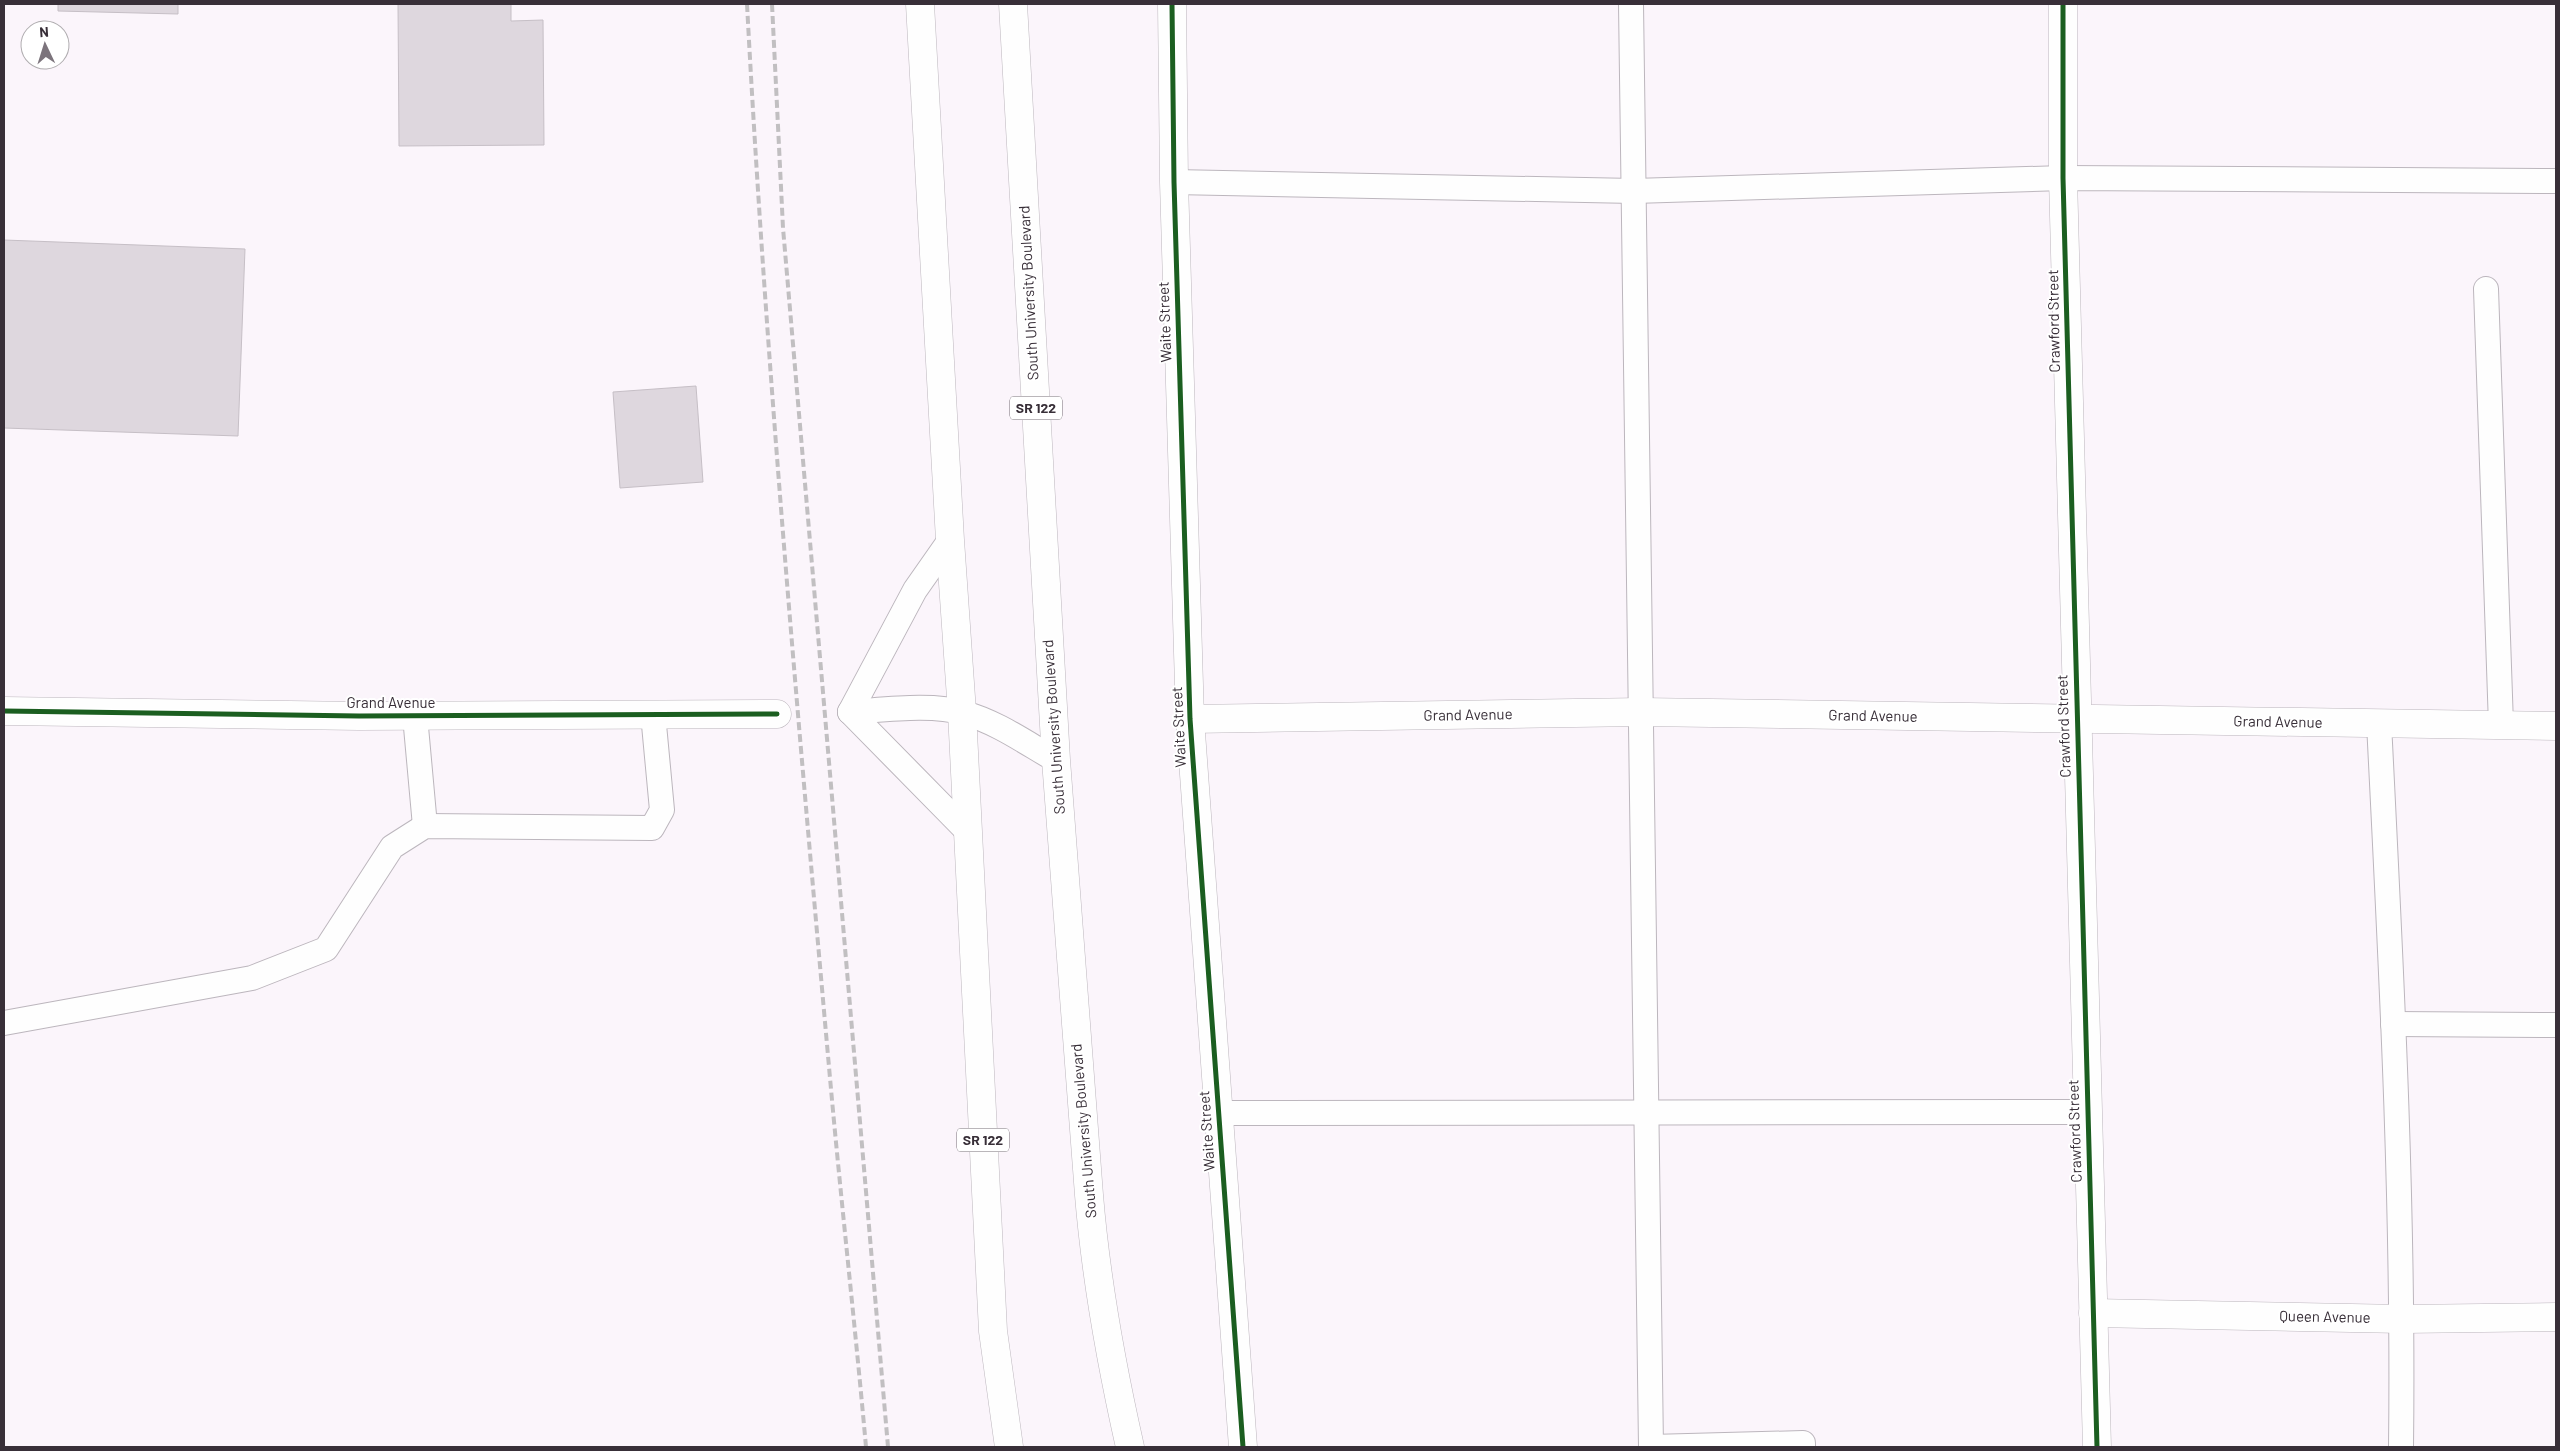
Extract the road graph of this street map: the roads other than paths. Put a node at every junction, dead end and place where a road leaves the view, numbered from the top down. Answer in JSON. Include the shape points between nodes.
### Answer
{"nodes":[{"id":1,"x":920,"y":4,"type":"edge"},
{"id":2,"x":1013,"y":4,"type":"edge"},
{"id":3,"x":1172,"y":4,"type":"edge"},
{"id":4,"x":1631,"y":4,"type":"edge"},
{"id":5,"x":2063,"y":4,"type":"edge"},
{"id":6,"x":2063,"y":178,"type":"junction"},
{"id":7,"x":2556,"y":181,"type":"edge"},
{"id":8,"x":1174,"y":182,"type":"junction"},
{"id":9,"x":1634,"y":191,"type":"junction"},
{"id":10,"x":2486,"y":289,"type":"dead end"},
{"id":11,"x":950,"y":540,"type":"junction"},
{"id":12,"x":4,"y":711,"type":"edge"},
{"id":13,"x":850,"y":712,"type":"junction"},
{"id":14,"x":962,"y":712,"type":"junction"},
{"id":15,"x":1642,"y":712,"type":"junction"},
{"id":16,"x":653,"y":714,"type":"junction"},
{"id":17,"x":777,"y":714,"type":"dead end"},
{"id":18,"x":415,"y":716,"type":"junction"},
{"id":19,"x":1190,"y":719,"type":"junction"},
{"id":20,"x":2076,"y":719,"type":"junction"},
{"id":21,"x":2379,"y":723,"type":"junction"},
{"id":22,"x":2501,"y":725,"type":"junction"},
{"id":23,"x":2556,"y":726,"type":"edge"},
{"id":24,"x":1056,"y":760,"type":"junction"},
{"id":25,"x":425,"y":826,"type":"junction"},
{"id":26,"x":968,"y":832,"type":"junction"},
{"id":27,"x":4,"y":1023,"type":"edge"},
{"id":28,"x":2393,"y":1024,"type":"junction"},
{"id":29,"x":2556,"y":1025,"type":"edge"},
{"id":30,"x":1647,"y":1112,"type":"junction"},
{"id":31,"x":2087,"y":1112,"type":"junction"},
{"id":32,"x":1218,"y":1113,"type":"junction"},
{"id":33,"x":2093,"y":1313,"type":"junction"},
{"id":34,"x":2556,"y":1316,"type":"edge"},
{"id":35,"x":2403,"y":1319,"type":"junction"},
{"id":36,"x":1009,"y":1447,"type":"edge"},
{"id":37,"x":1130,"y":1447,"type":"edge"},
{"id":38,"x":1243,"y":1447,"type":"edge"},
{"id":39,"x":1651,"y":1447,"type":"edge"},
{"id":40,"x":1803,"y":1447,"type":"edge"},
{"id":41,"x":2097,"y":1447,"type":"edge"},
{"id":42,"x":2401,"y":1447,"type":"edge"}],
"edges":[{"from":1,"to":11,"type":"street","number":"SR 122"},
{"from":2,"to":24,"type":"street","name":"South University Boulevard","number":"SR 122"},
{"from":3,"to":8,"type":"street","name":"Waite Street"},
{"from":4,"to":9,"type":"lane"},
{"from":5,"to":6,"type":"street","name":"Crawford Street"},
{"from":6,"to":7,"type":"lane"},
{"from":6,"to":9,"type":"lane"},
{"from":6,"to":20,"type":"street","name":"Crawford Street"},
{"from":8,"to":9,"type":"lane"},
{"from":8,"to":19,"type":"street","name":"Waite Street"},
{"from":9,"to":15,"type":"lane"},
{"from":10,"to":22,"type":"lane"},
{"from":11,"to":13,"type":"lane","via":[[916,590]]},
{"from":11,"to":14,"type":"street","number":"SR 122"},
{"from":12,"to":18,"type":"street","name":"Grand Avenue"},
{"from":13,"to":14,"type":"lane","via":[[915,708]]},
{"from":13,"to":26,"type":"lane"},
{"from":14,"to":24,"type":"lane","via":[[993,724]]},
{"from":14,"to":26,"type":"street","number":"SR 122"},
{"from":15,"to":19,"type":"street","name":"Grand Avenue"},
{"from":15,"to":20,"type":"street","name":"Grand Avenue"},
{"from":15,"to":30,"type":"lane"},
{"from":16,"to":17,"type":"street","name":"Grand Avenue"},
{"from":16,"to":18,"type":"street","name":"Grand Avenue"},
{"from":16,"to":25,"type":"lane","via":[[662,810],[652,828]]},
{"from":18,"to":25,"type":"lane"},
{"from":19,"to":32,"type":"street","name":"Waite Street"},
{"from":20,"to":21,"type":"street","name":"Grand Avenue"},
{"from":20,"to":31,"type":"street","name":"Crawford Street"},
{"from":21,"to":22,"type":"street","name":"Grand Avenue"},
{"from":21,"to":28,"type":"lane"},
{"from":22,"to":23,"type":"street","name":"Grand Avenue"},
{"from":24,"to":37,"type":"street","name":"South University Boulevard","number":"SR 122","via":[[1095,1266],[1112,1369]]},
{"from":25,"to":27,"type":"lane","via":[[392,846],[326,949],[252,978]]},
{"from":26,"to":36,"type":"street","number":"SR 122","via":[[993,1331]]},
{"from":28,"to":29,"type":"lane"},
{"from":28,"to":35,"type":"lane"},
{"from":30,"to":31,"type":"lane"},
{"from":30,"to":32,"type":"lane"},
{"from":30,"to":39,"type":"lane"},
{"from":31,"to":33,"type":"street","name":"Crawford Street"},
{"from":32,"to":38,"type":"street","name":"Waite Street"},
{"from":33,"to":35,"type":"street","name":"Queen Avenue"},
{"from":33,"to":41,"type":"street","name":"Crawford Street"},
{"from":34,"to":35,"type":"street","name":"Queen Avenue"},
{"from":35,"to":42,"type":"lane"},
{"from":39,"to":40,"type":"lane","via":[[1803,1443]]}]}
